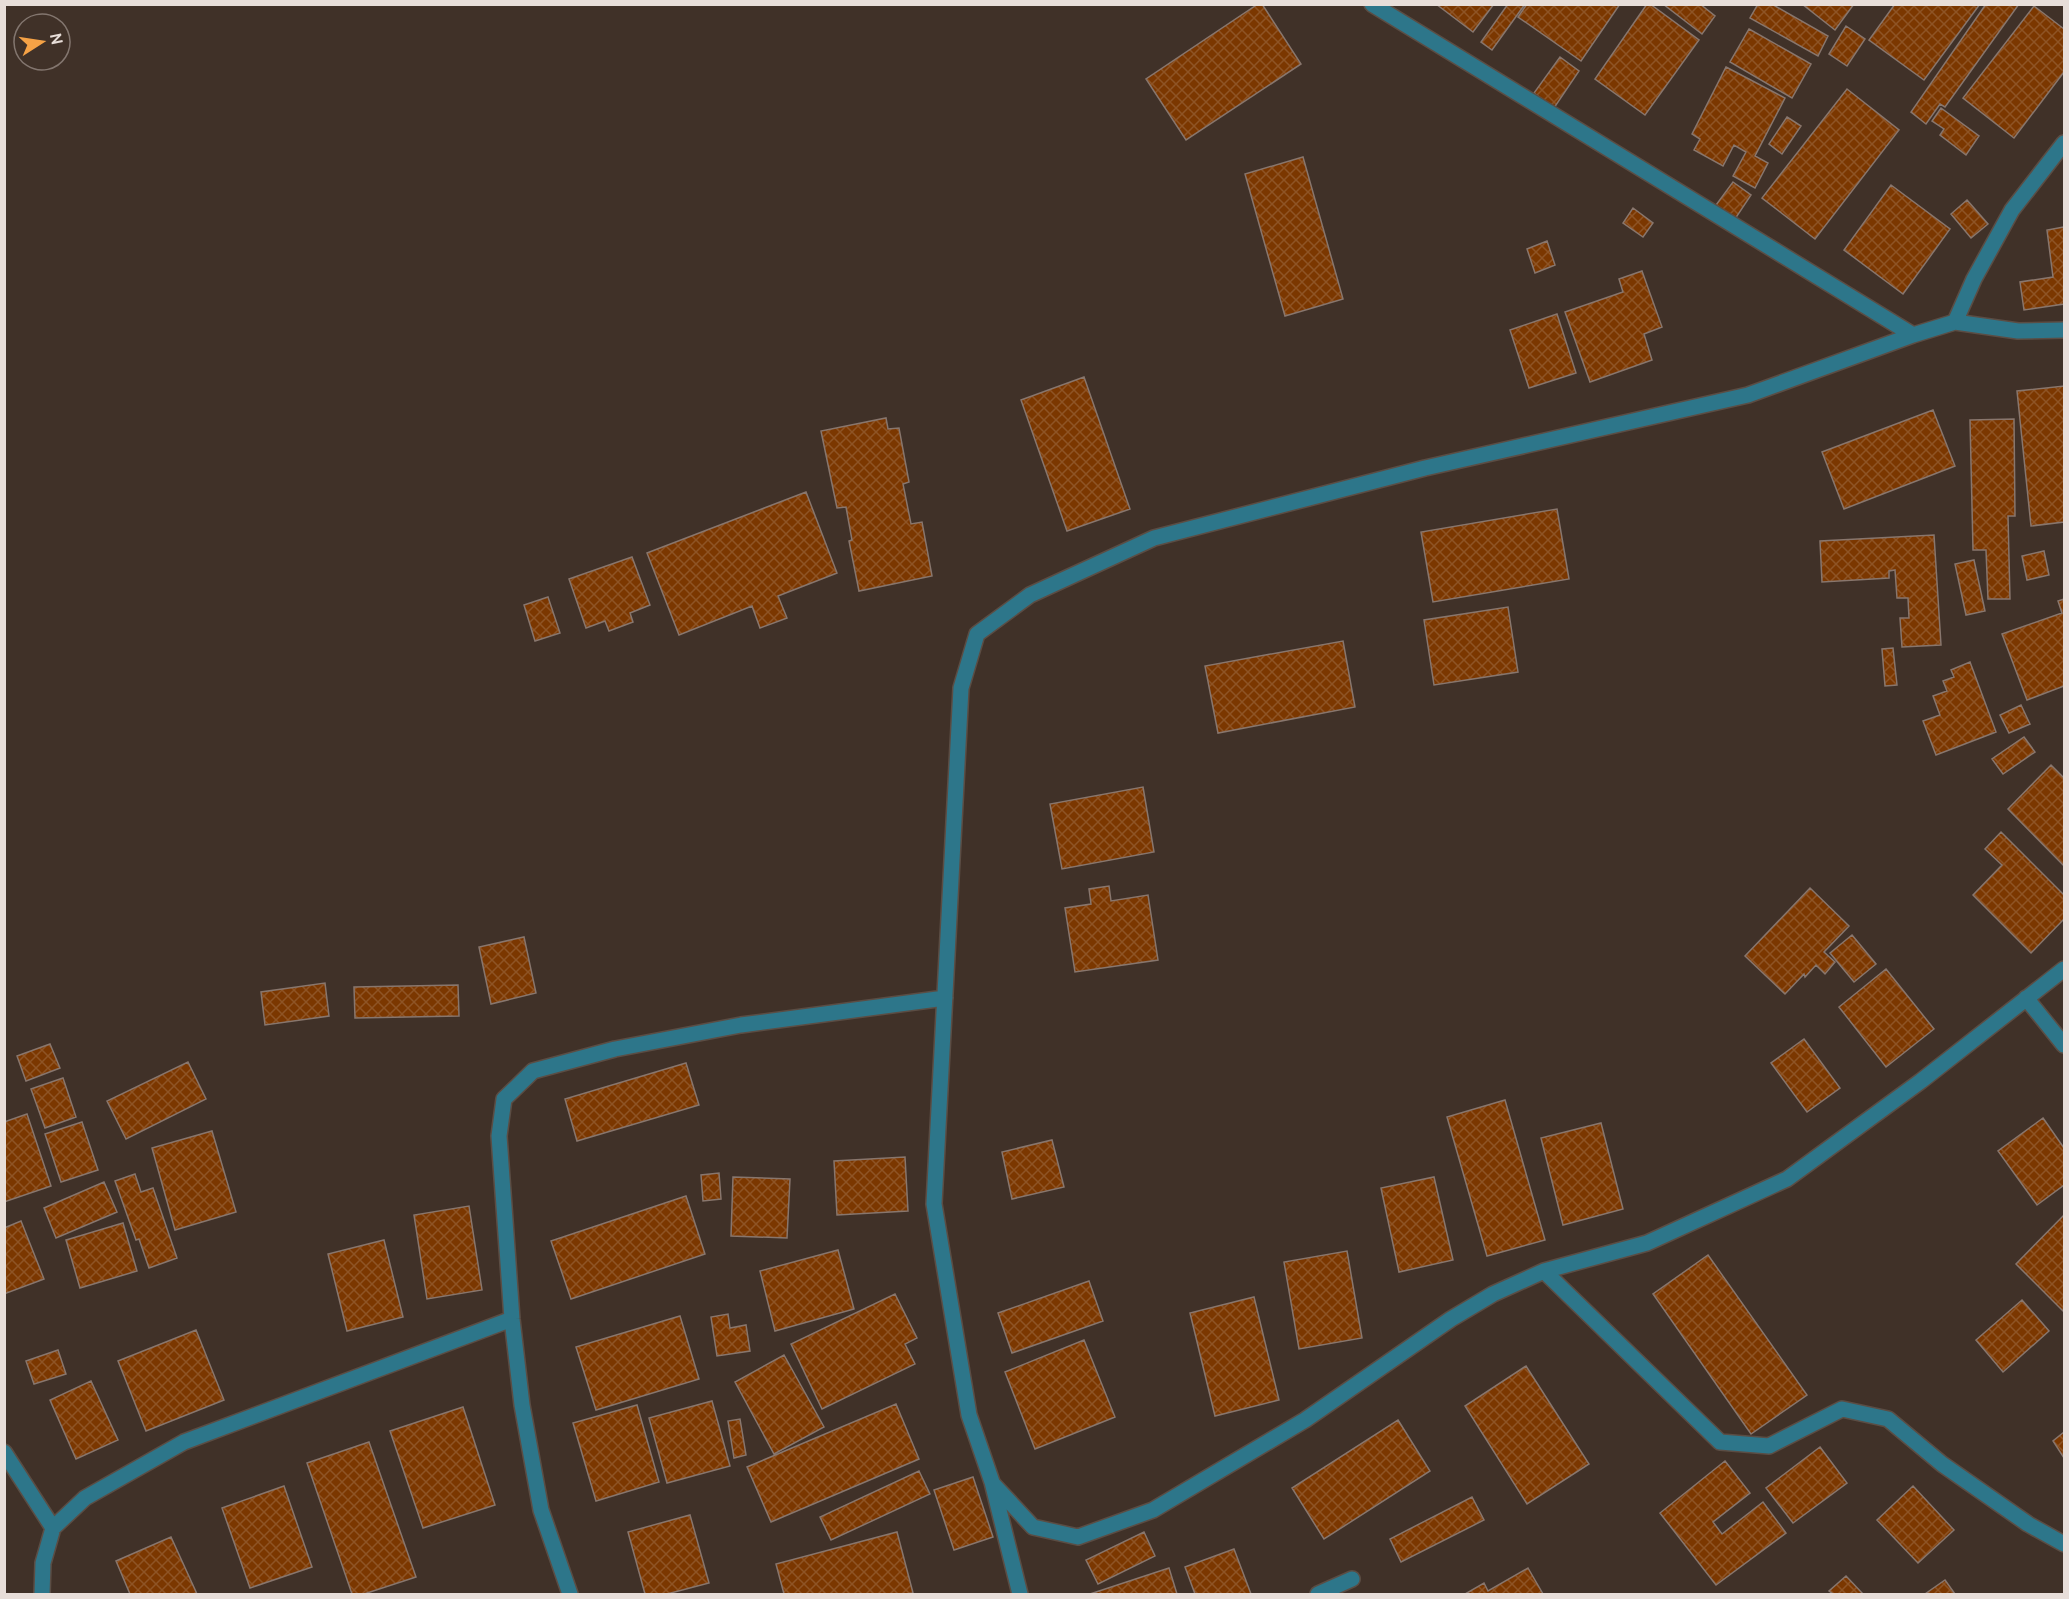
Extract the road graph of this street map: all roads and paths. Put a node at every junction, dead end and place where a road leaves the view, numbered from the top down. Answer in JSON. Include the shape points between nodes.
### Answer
{"nodes":[{"id":1,"x":1372,"y":4,"type":"edge"},
{"id":2,"x":2064,"y":143,"type":"edge"},
{"id":3,"x":1955,"y":322,"type":"junction"},
{"id":4,"x":2064,"y":330,"type":"edge"},
{"id":5,"x":1913,"y":335,"type":"junction"},
{"id":6,"x":2064,"y":969,"type":"edge"},
{"id":7,"x":945,"y":998,"type":"junction"},
{"id":8,"x":2026,"y":998,"type":"junction"},
{"id":9,"x":2064,"y":1045,"type":"edge"},
{"id":10,"x":1544,"y":1271,"type":"junction"},
{"id":11,"x":512,"y":1319,"type":"junction"},
{"id":12,"x":4,"y":1452,"type":"edge"},
{"id":13,"x":992,"y":1482,"type":"junction"},
{"id":14,"x":53,"y":1528,"type":"junction"},
{"id":15,"x":2064,"y":1544,"type":"edge"},
{"id":16,"x":1352,"y":1579,"type":"dead end"},
{"id":17,"x":42,"y":1594,"type":"edge"},
{"id":18,"x":570,"y":1594,"type":"edge"},
{"id":19,"x":1020,"y":1594,"type":"edge"},
{"id":20,"x":1318,"y":1594,"type":"edge"}],
"edges":[{"from":1,"to":5,"type":"street"},
{"from":2,"to":3,"type":"street","via":[[2012,210]]},
{"from":3,"to":4,"type":"street","via":[[2018,331]]},
{"from":3,"to":5,"type":"street"},
{"from":5,"to":7,"type":"street","via":[[1748,395],[1425,468],[1154,538],[1030,595],[977,634],[961,688]]},
{"from":6,"to":8,"type":"street"},
{"from":7,"to":11,"type":"street","via":[[741,1025],[615,1049],[533,1071],[504,1099],[500,1136]]},
{"from":7,"to":13,"type":"street","via":[[934,1204],[969,1416]]},
{"from":8,"to":9,"type":"street"},
{"from":8,"to":10,"type":"street","via":[[1787,1179],[1647,1243]]},
{"from":10,"to":13,"type":"street","via":[[1451,1319],[1305,1420],[1153,1510],[1078,1537],[1033,1527]]},
{"from":10,"to":15,"type":"street","via":[[1720,1442],[1769,1446],[1842,1409],[1888,1419],[1942,1464],[2028,1524]]},
{"from":11,"to":14,"type":"street","via":[[184,1442],[85,1498]]},
{"from":11,"to":18,"type":"street","via":[[522,1406],[541,1510]]},
{"from":12,"to":14,"type":"street"},
{"from":13,"to":19,"type":"street"},
{"from":14,"to":17,"type":"street","via":[[44,1563]]},
{"from":16,"to":20,"type":"street"}]}
